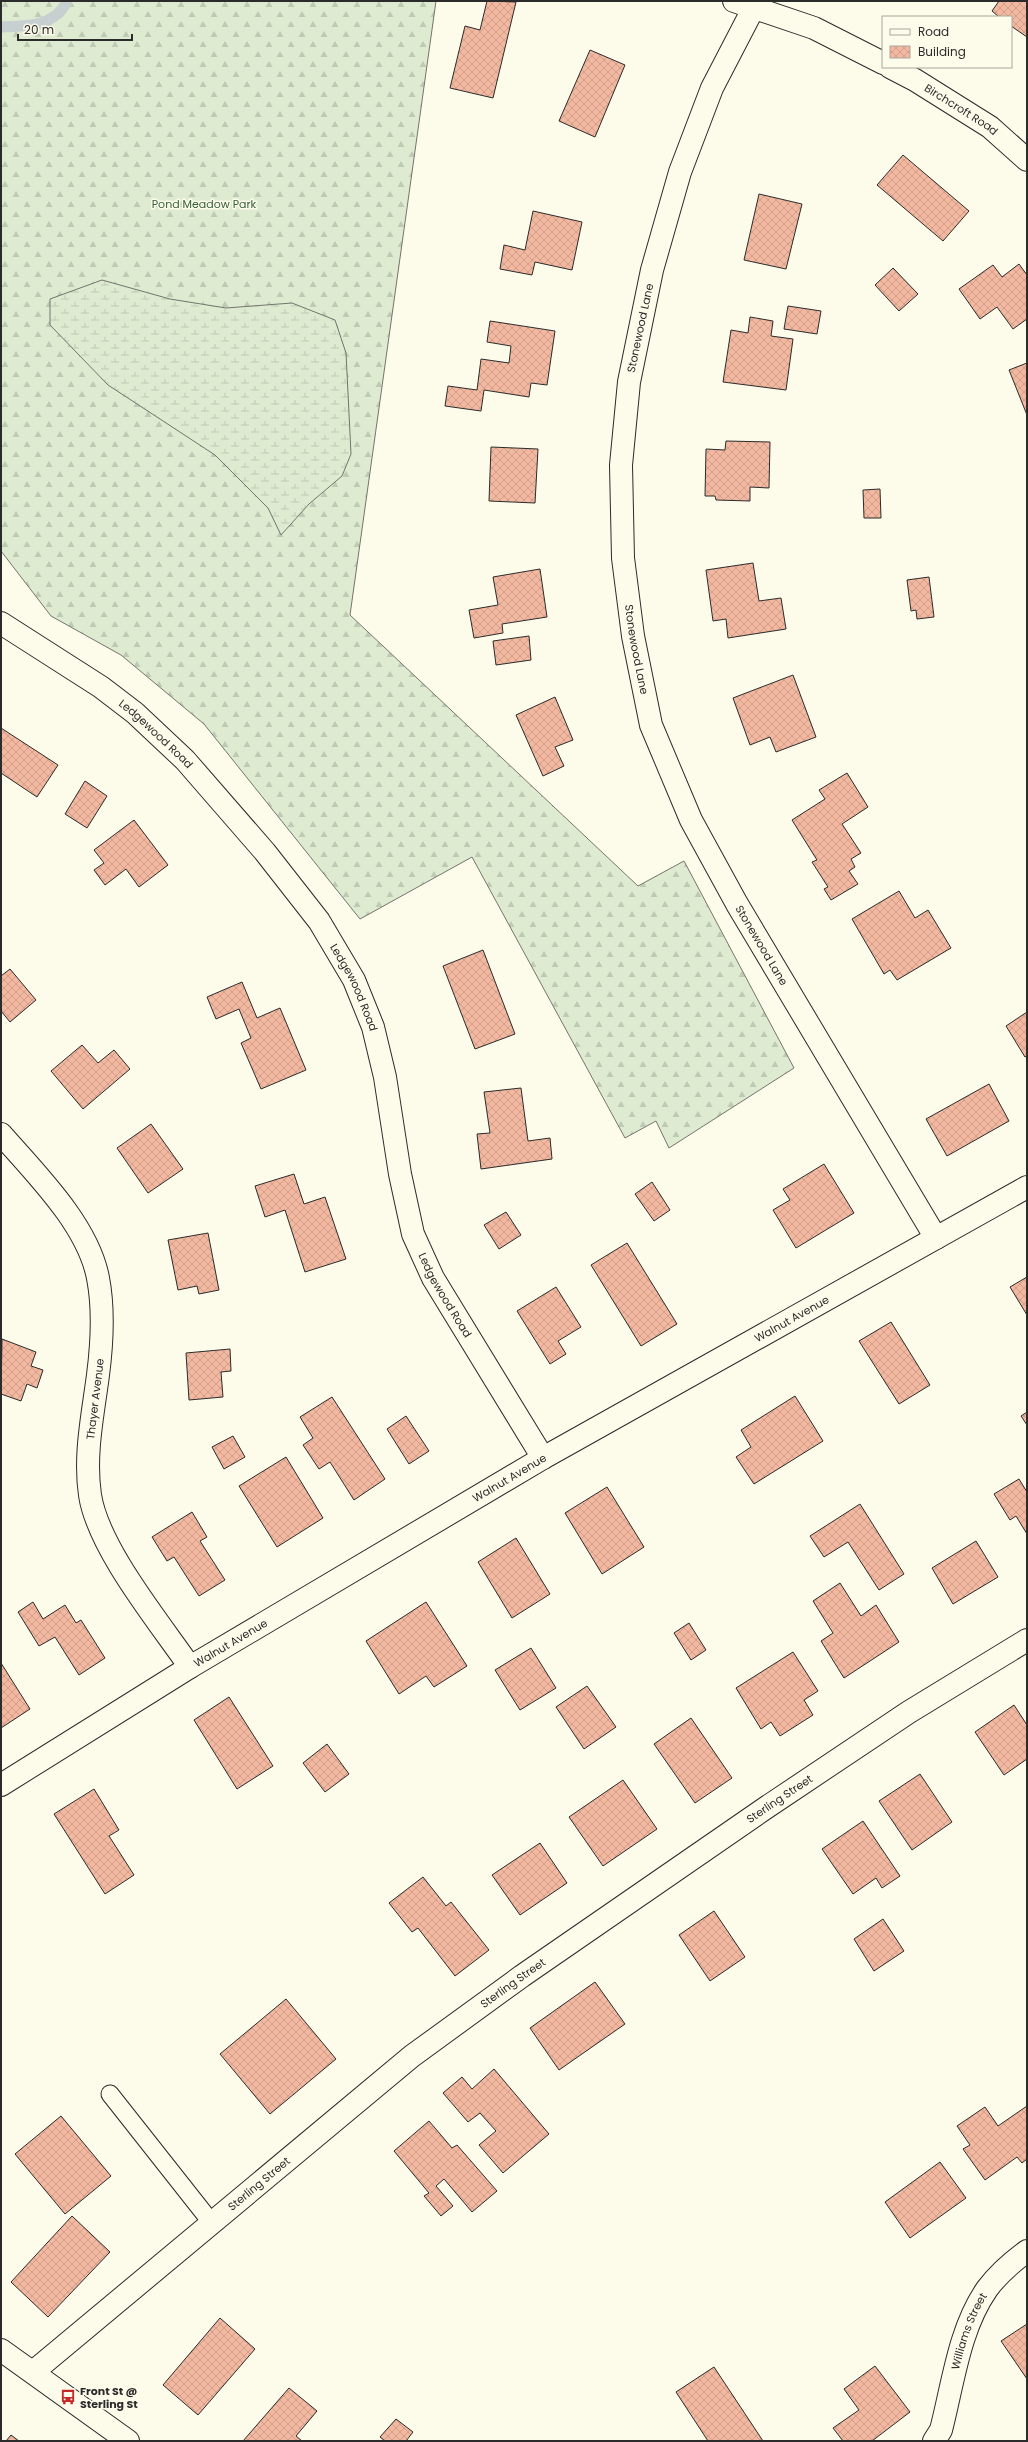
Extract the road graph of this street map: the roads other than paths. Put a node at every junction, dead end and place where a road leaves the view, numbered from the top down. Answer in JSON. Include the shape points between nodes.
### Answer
{"nodes":[{"id":1,"x":744,"y":5,"type":"edge"},
{"id":2,"x":882,"y":62,"type":"edge"},
{"id":3,"x":892,"y":68,"type":"edge"},
{"id":4,"x":1027,"y":160,"type":"edge"},
{"id":5,"x":1,"y":623,"type":"edge"},
{"id":6,"x":1,"y":1134,"type":"edge"},
{"id":7,"x":1027,"y":1187,"type":"edge"},
{"id":8,"x":936,"y":1238,"type":"junction"},
{"id":9,"x":543,"y":1458,"type":"junction"},
{"id":10,"x":1027,"y":1640,"type":"edge"},
{"id":11,"x":190,"y":1667,"type":"junction"},
{"id":12,"x":1,"y":1785,"type":"edge"},
{"id":13,"x":110,"y":2094,"type":"dead end"},
{"id":14,"x":211,"y":2222,"type":"junction"},
{"id":15,"x":1027,"y":2251,"type":"edge"},
{"id":16,"x":1,"y":2350,"type":"edge"},
{"id":17,"x":33,"y":2372,"type":"junction"},
{"id":18,"x":938,"y":2435,"type":"edge"},
{"id":19,"x":123,"y":2439,"type":"edge"}],
"edges":[{"from":1,"to":2,"type":"street","via":[[814,28]]},
{"from":1,"to":8,"type":"street","name":"Stonewood Lane","via":[[680,172],[652,270],[628,382],[621,465],[623,558],[633,636],[651,725],[691,820],[737,904]]},
{"from":3,"to":4,"type":"street","name":"Birchcroft Road","via":[[990,127]]},
{"from":5,"to":9,"type":"street","name":"Ledgewood Road","via":[[101,687],[146,723],[185,760],[319,921],[354,980],[373,1027],[413,1234],[433,1278]]},
{"from":6,"to":11,"type":"street","name":"Thayer Avenue","via":[[68,1214],[89,1251],[98,1278],[101,1318],[100,1357],[88,1455],[90,1496],[102,1534]]},
{"from":7,"to":8,"type":"street","name":"Walnut Avenue"},
{"from":8,"to":9,"type":"street","name":"Walnut Avenue"},
{"from":9,"to":11,"type":"street","name":"Walnut Avenue"},
{"from":10,"to":14,"type":"street","name":"Sterling Street","via":[[908,1712],[522,1976],[412,2056]]},
{"from":11,"to":12,"type":"street","name":"Walnut Avenue"},
{"from":13,"to":14,"type":"lane"},
{"from":14,"to":17,"type":"street","name":"Sterling Street"},
{"from":15,"to":18,"type":"street","name":"Williams Street","via":[[1010,2264],[987,2289],[973,2316],[962,2344]]},
{"from":16,"to":17,"type":"street"},
{"from":17,"to":19,"type":"street"}]}
